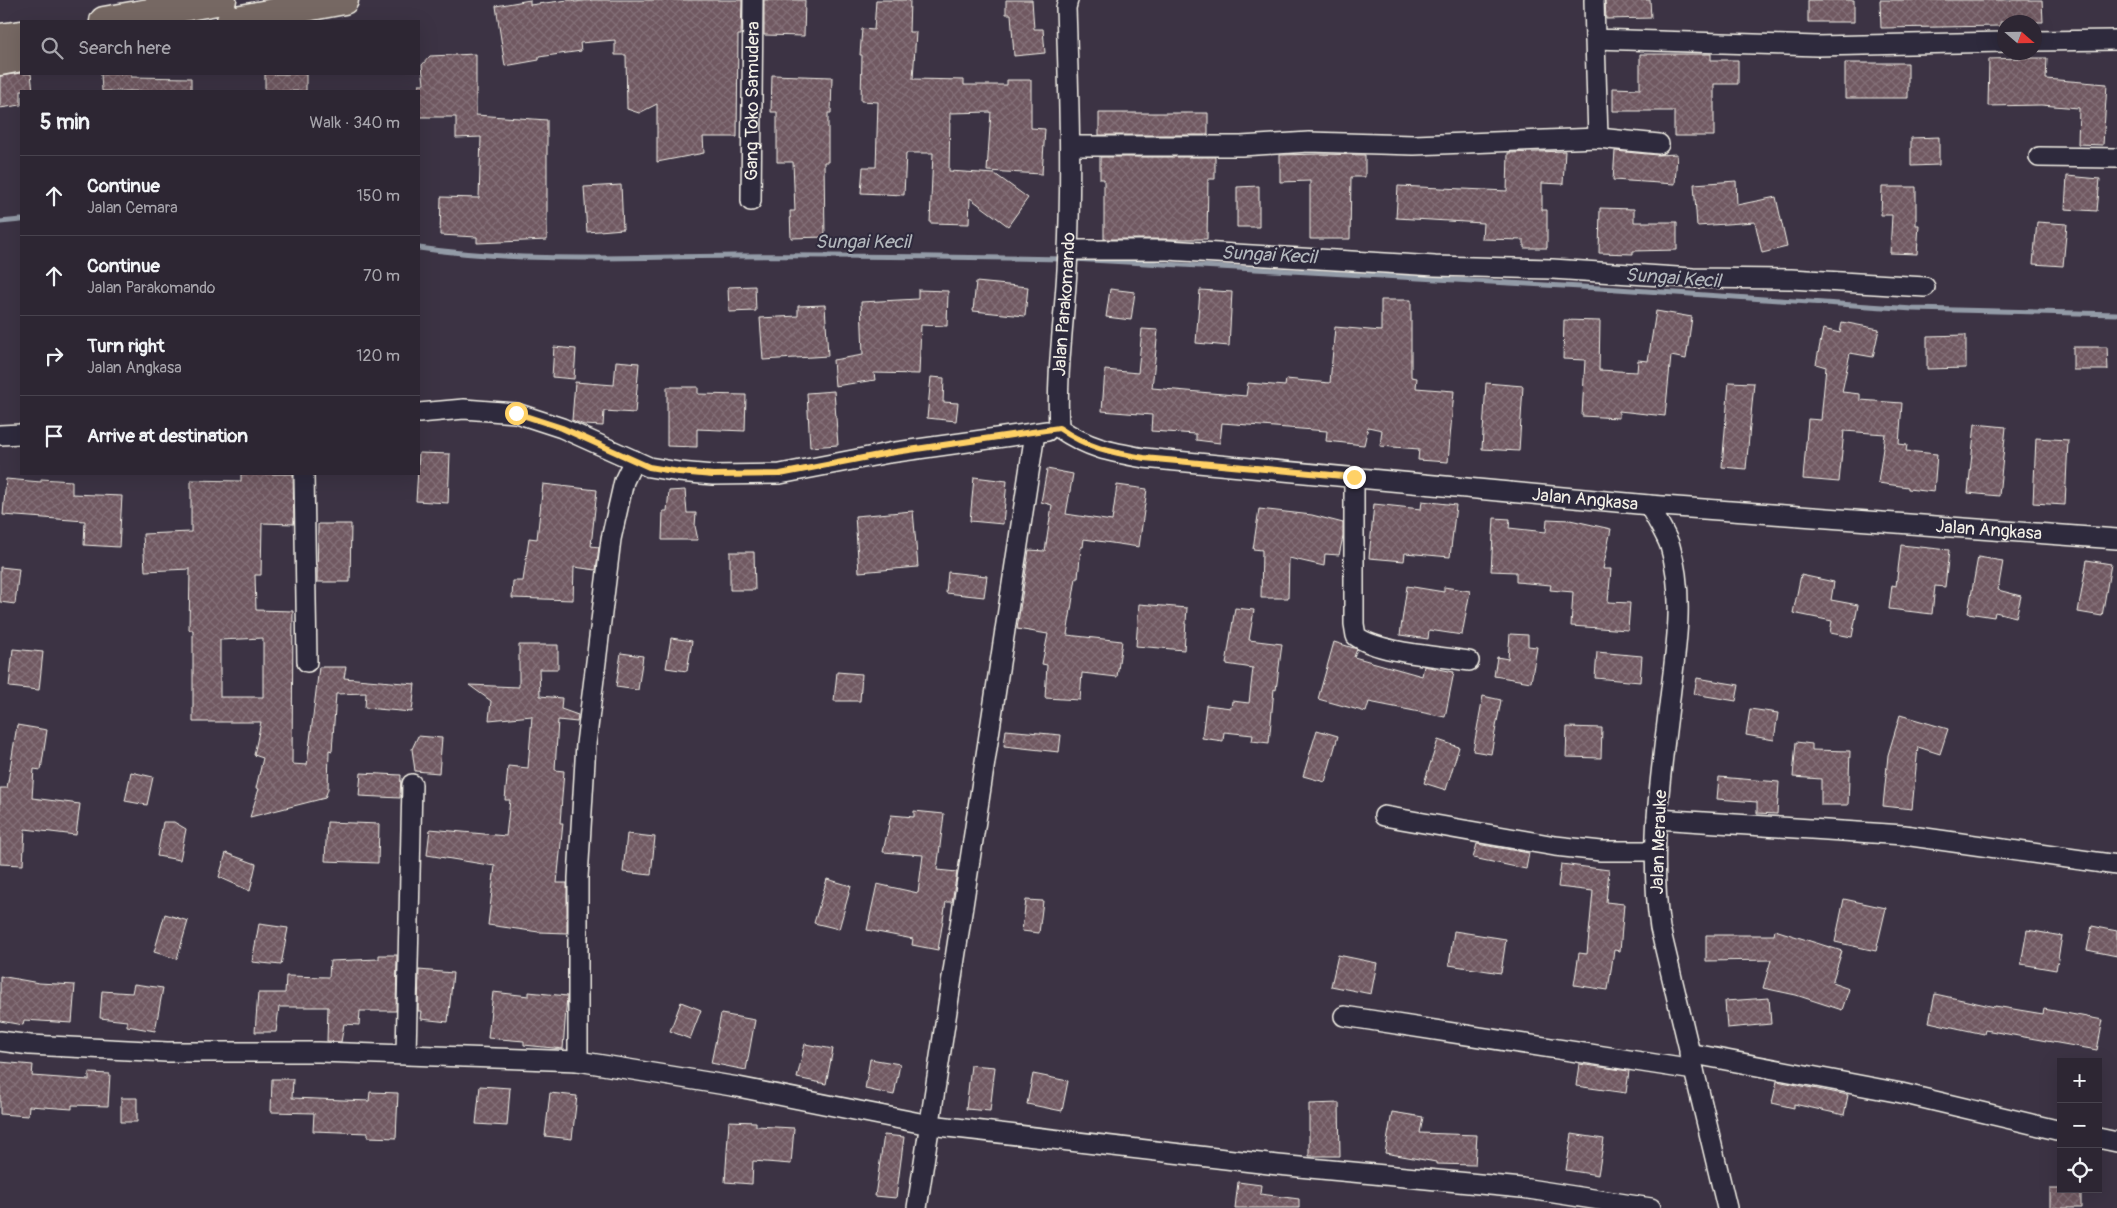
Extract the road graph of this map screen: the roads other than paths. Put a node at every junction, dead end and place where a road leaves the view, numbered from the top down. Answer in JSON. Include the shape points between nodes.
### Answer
{"nodes":[{"id":1,"x":344,"y":0,"type":"edge"},
{"id":2,"x":753,"y":0,"type":"edge"},
{"id":3,"x":1594,"y":0,"type":"edge"},
{"id":4,"x":1066,"y":3,"type":"edge"},
{"id":5,"x":217,"y":8,"type":"edge"},
{"id":6,"x":113,"y":20,"type":"edge"},
{"id":7,"x":236,"y":20,"type":"edge"},
{"id":8,"x":20,"y":35,"type":"edge"},
{"id":9,"x":0,"y":38,"type":"edge"},
{"id":10,"x":1595,"y":39,"type":"junction"},
{"id":11,"x":2117,"y":40,"type":"edge"},
{"id":12,"x":2042,"y":41,"type":"edge"},
{"id":13,"x":1997,"y":42,"type":"edge"},
{"id":14,"x":20,"y":57,"type":"edge"},
{"id":15,"x":0,"y":61,"type":"edge"},
{"id":16,"x":1598,"y":138,"type":"junction"},
{"id":17,"x":1659,"y":144,"type":"dead end"},
{"id":18,"x":1071,"y":146,"type":"junction"},
{"id":19,"x":2039,"y":157,"type":"dead end"},
{"id":20,"x":2117,"y":158,"type":"edge"},
{"id":21,"x":751,"y":201,"type":"dead end"},
{"id":22,"x":1068,"y":258,"type":"junction"},
{"id":23,"x":1925,"y":287,"type":"dead end"},
{"id":24,"x":420,"y":413,"type":"edge"},
{"id":25,"x":1059,"y":428,"type":"junction"},
{"id":26,"x":1035,"y":433,"type":"junction"},
{"id":27,"x":20,"y":434,"type":"edge"},
{"id":28,"x":0,"y":435,"type":"edge"},
{"id":29,"x":634,"y":460,"type":"junction"},
{"id":30,"x":304,"y":475,"type":"edge"},
{"id":31,"x":1354,"y":477,"type":"junction"},
{"id":32,"x":1649,"y":505,"type":"junction"},
{"id":33,"x":2117,"y":539,"type":"edge"},
{"id":34,"x":1469,"y":661,"type":"dead end"},
{"id":35,"x":307,"y":662,"type":"dead end"},
{"id":36,"x":412,"y":784,"type":"dead end"},
{"id":37,"x":1384,"y":816,"type":"dead end"},
{"id":38,"x":1657,"y":819,"type":"junction"},
{"id":39,"x":1655,"y":851,"type":"junction"},
{"id":40,"x":2117,"y":865,"type":"edge"},
{"id":41,"x":1344,"y":1016,"type":"dead end"},
{"id":42,"x":0,"y":1041,"type":"edge"},
{"id":43,"x":406,"y":1054,"type":"junction"},
{"id":44,"x":578,"y":1061,"type":"junction"},
{"id":45,"x":1692,"y":1061,"type":"junction"},
{"id":46,"x":930,"y":1125,"type":"junction"},
{"id":47,"x":2057,"y":1130,"type":"edge"},
{"id":48,"x":2102,"y":1139,"type":"edge"},
{"id":49,"x":2117,"y":1142,"type":"edge"},
{"id":50,"x":916,"y":1208,"type":"edge"},
{"id":51,"x":1651,"y":1208,"type":"edge"},
{"id":52,"x":1727,"y":1208,"type":"edge"}],
"edges":[{"from":1,"to":7,"type":"highway"},
{"from":2,"to":21,"type":"street","name":"Gang Toko Samudera"},
{"from":3,"to":10,"type":"street"},
{"from":4,"to":18,"type":"street","name":"Jalan Parakomando"},
{"from":5,"to":6,"type":"highway"},
{"from":8,"to":9,"type":"highway"},
{"from":10,"to":13,"type":"street","via":[[1817,46]]},
{"from":10,"to":16,"type":"street"},
{"from":11,"to":12,"type":"street"},
{"from":14,"to":15,"type":"highway"},
{"from":16,"to":17,"type":"street"},
{"from":16,"to":18,"type":"street","via":[[1414,145],[1309,142],[1241,146]]},
{"from":18,"to":22,"type":"street","name":"Jalan Parakomando"},
{"from":19,"to":20,"type":"street"},
{"from":22,"to":23,"type":"street","via":[[1167,250],[1434,266]]},
{"from":22,"to":25,"type":"street","name":"Jalan Parakomando","via":[[1058,395]]},
{"from":24,"to":29,"type":"street","via":[[464,409],[516,413],[562,428]]},
{"from":25,"to":26,"type":"street"},
{"from":25,"to":31,"type":"street","name":"Jalan Angkasa","via":[[1077,441],[1127,455]]},
{"from":26,"to":29,"type":"street","via":[[889,453],[804,471],[760,475],[679,472],[649,467]]},
{"from":26,"to":46,"type":"street"},
{"from":27,"to":28,"type":"street"},
{"from":29,"to":44,"type":"street","via":[[624,481],[611,539],[586,744],[578,878]]},
{"from":30,"to":35,"type":"street"},
{"from":31,"to":32,"type":"street","name":"Jalan Angkasa"},
{"from":31,"to":34,"type":"street","via":[[1356,636],[1384,647]]},
{"from":32,"to":33,"type":"street","name":"Jalan Angkasa"},
{"from":32,"to":38,"type":"street","name":"Jalan Merauke","via":[[1670,545],[1679,606]]},
{"from":36,"to":43,"type":"street"},
{"from":37,"to":39,"type":"street","via":[[1555,846],[1601,851]]},
{"from":38,"to":39,"type":"street","name":"Jalan Merauke"},
{"from":38,"to":40,"type":"street","via":[[1904,835]]},
{"from":39,"to":45,"type":"street","name":"Jalan Merauke","via":[[1654,892],[1660,928]]},
{"from":41,"to":45,"type":"street"},
{"from":42,"to":43,"type":"street","via":[[167,1052]]},
{"from":43,"to":44,"type":"street"},
{"from":44,"to":46,"type":"street","via":[[738,1087]]},
{"from":45,"to":47,"type":"street","via":[[1901,1093]]},
{"from":45,"to":52,"type":"street","name":"Jalan Merauke"},
{"from":46,"to":50,"type":"street"},
{"from":46,"to":51,"type":"street","via":[[1278,1165],[1522,1188]]},
{"from":48,"to":49,"type":"street"}]}
